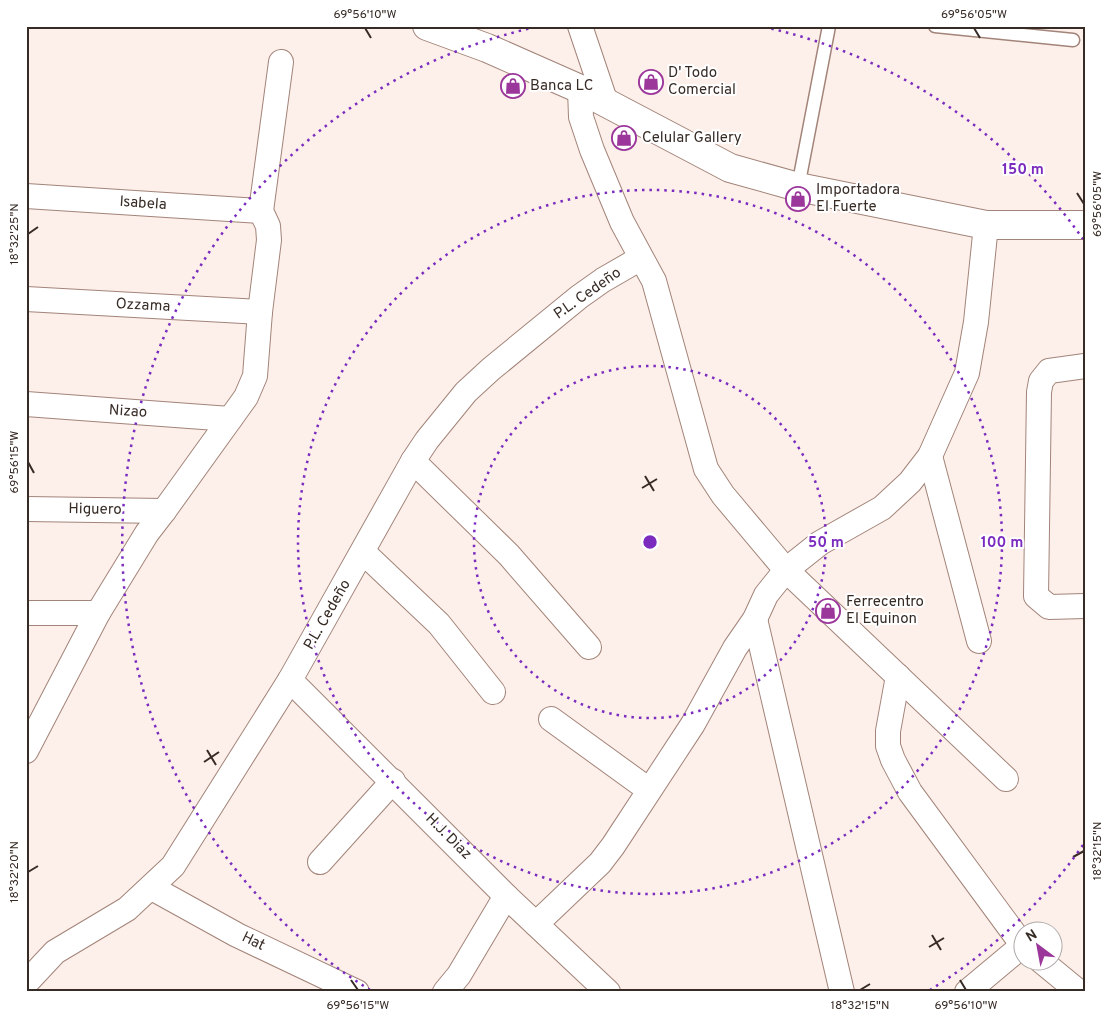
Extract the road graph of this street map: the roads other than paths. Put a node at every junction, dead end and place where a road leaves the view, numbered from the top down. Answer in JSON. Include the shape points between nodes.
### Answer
{"nodes":[{"id":1,"x":427,"y":26,"type":"edge"},
{"id":2,"x":580,"y":26,"type":"edge"},
{"id":3,"x":829,"y":26,"type":"edge"},
{"id":4,"x":935,"y":26,"type":"edge"},
{"id":5,"x":1073,"y":40,"type":"dead end"},
{"id":6,"x":281,"y":62,"type":"dead end"},
{"id":7,"x":580,"y":89,"type":"junction"},
{"id":8,"x":606,"y":103,"type":"junction"},
{"id":9,"x":798,"y":187,"type":"junction"},
{"id":10,"x":26,"y":196,"type":"edge"},
{"id":11,"x":260,"y":212,"type":"junction"},
{"id":12,"x":986,"y":225,"type":"junction"},
{"id":13,"x":1085,"y":225,"type":"edge"},
{"id":14,"x":641,"y":258,"type":"junction"},
{"id":15,"x":26,"y":299,"type":"edge"},
{"id":16,"x":260,"y":312,"type":"junction"},
{"id":17,"x":1085,"y":366,"type":"edge"},
{"id":18,"x":26,"y":404,"type":"edge"},
{"id":19,"x":230,"y":419,"type":"junction"},
{"id":20,"x":930,"y":456,"type":"junction"},
{"id":21,"x":412,"y":461,"type":"junction"},
{"id":22,"x":26,"y":509,"type":"edge"},
{"id":23,"x":164,"y":511,"type":"junction"},
{"id":24,"x":363,"y":552,"type":"junction"},
{"id":25,"x":786,"y":570,"type":"junction"},
{"id":26,"x":1085,"y":606,"type":"edge"},
{"id":27,"x":26,"y":613,"type":"edge"},
{"id":28,"x":98,"y":613,"type":"junction"},
{"id":29,"x":755,"y":619,"type":"junction"},
{"id":30,"x":979,"y":641,"type":"dead end"},
{"id":31,"x":589,"y":648,"type":"dead end"},
{"id":32,"x":898,"y":676,"type":"junction"},
{"id":33,"x":290,"y":680,"type":"junction"},
{"id":34,"x":493,"y":692,"type":"dead end"},
{"id":35,"x":550,"y":719,"type":"dead end"},
{"id":36,"x":26,"y":752,"type":"edge"},
{"id":37,"x":1006,"y":779,"type":"dead end"},
{"id":38,"x":393,"y":781,"type":"junction"},
{"id":39,"x":649,"y":790,"type":"junction"},
{"id":40,"x":320,"y":862,"type":"dead end"},
{"id":41,"x":152,"y":888,"type":"junction"},
{"id":42,"x":506,"y":896,"type":"junction"},
{"id":43,"x":536,"y":924,"type":"junction"},
{"id":44,"x":1014,"y":931,"type":"edge"},
{"id":45,"x":1014,"y":961,"type":"edge"},
{"id":46,"x":1052,"y":970,"type":"edge"},
{"id":47,"x":26,"y":983,"type":"edge"},
{"id":48,"x":358,"y":992,"type":"edge"},
{"id":49,"x":445,"y":992,"type":"edge"},
{"id":50,"x":608,"y":992,"type":"edge"},
{"id":51,"x":842,"y":992,"type":"edge"},
{"id":52,"x":967,"y":992,"type":"edge"},
{"id":53,"x":1079,"y":992,"type":"edge"}],
"edges":[{"from":1,"to":7,"type":"street","via":[[487,48]]},
{"from":2,"to":8,"type":"street"},
{"from":3,"to":9,"type":"lane"},
{"from":4,"to":5,"type":"lane"},
{"from":6,"to":11,"type":"street"},
{"from":7,"to":8,"type":"street"},
{"from":7,"to":14,"type":"street","via":[[581,117],[592,150]]},
{"from":8,"to":9,"type":"street","via":[[730,168]]},
{"from":9,"to":12,"type":"street"},
{"from":10,"to":11,"type":"street","name":"Isabela"},
{"from":11,"to":16,"type":"street","via":[[268,226],[269,240]]},
{"from":12,"to":13,"type":"street"},
{"from":12,"to":20,"type":"street","via":[[967,373]]},
{"from":14,"to":21,"type":"street","name":"P.L. Cedeño","via":[[579,297],[491,369],[466,392]]},
{"from":14,"to":25,"type":"street","via":[[654,281],[706,469],[723,495]]},
{"from":15,"to":16,"type":"street","name":"Ozzama"},
{"from":16,"to":19,"type":"street","via":[[255,376],[246,397]]},
{"from":17,"to":26,"type":"street","via":[[1049,371],[1041,381],[1036,596],[1048,607]]},
{"from":18,"to":19,"type":"street","name":"Nizao"},
{"from":19,"to":23,"type":"street"},
{"from":20,"to":25,"type":"street","via":[[910,482],[882,508],[820,543]]},
{"from":20,"to":30,"type":"street"},
{"from":21,"to":24,"type":"street","name":"P.L. Cedeño"},
{"from":21,"to":31,"type":"street","via":[[508,555]]},
{"from":22,"to":23,"type":"street","name":"Higuero"},
{"from":23,"to":28,"type":"street"},
{"from":24,"to":33,"type":"street","name":"P.L. Cedeño"},
{"from":24,"to":34,"type":"street","via":[[439,624]]},
{"from":25,"to":29,"type":"street","via":[[766,595]]},
{"from":25,"to":32,"type":"street"},
{"from":27,"to":28,"type":"street"},
{"from":28,"to":36,"type":"street"},
{"from":29,"to":39,"type":"street","via":[[693,724]]},
{"from":29,"to":51,"type":"street"},
{"from":32,"to":37,"type":"street"},
{"from":32,"to":44,"type":"street","via":[[888,731],[888,746],[893,760],[910,792]]},
{"from":33,"to":38,"type":"street","name":"H.J. Diaz"},
{"from":33,"to":41,"type":"street","name":"P.L. Cedeño","via":[[173,866]]},
{"from":35,"to":39,"type":"street"},
{"from":38,"to":40,"type":"street"},
{"from":38,"to":42,"type":"street","name":"H.J. Diaz"},
{"from":39,"to":43,"type":"street","via":[[600,863]]},
{"from":41,"to":47,"type":"street","name":"P.L. Cedeño","via":[[127,909],[54,952]]},
{"from":41,"to":48,"type":"street","name":"Hat","via":[[237,935]]},
{"from":42,"to":43,"type":"street","name":"H.J. Diaz"},
{"from":42,"to":49,"type":"street","via":[[459,976]]},
{"from":43,"to":50,"type":"street","name":"H.J. Diaz"},
{"from":45,"to":52,"type":"street"},
{"from":46,"to":53,"type":"street"}]}
